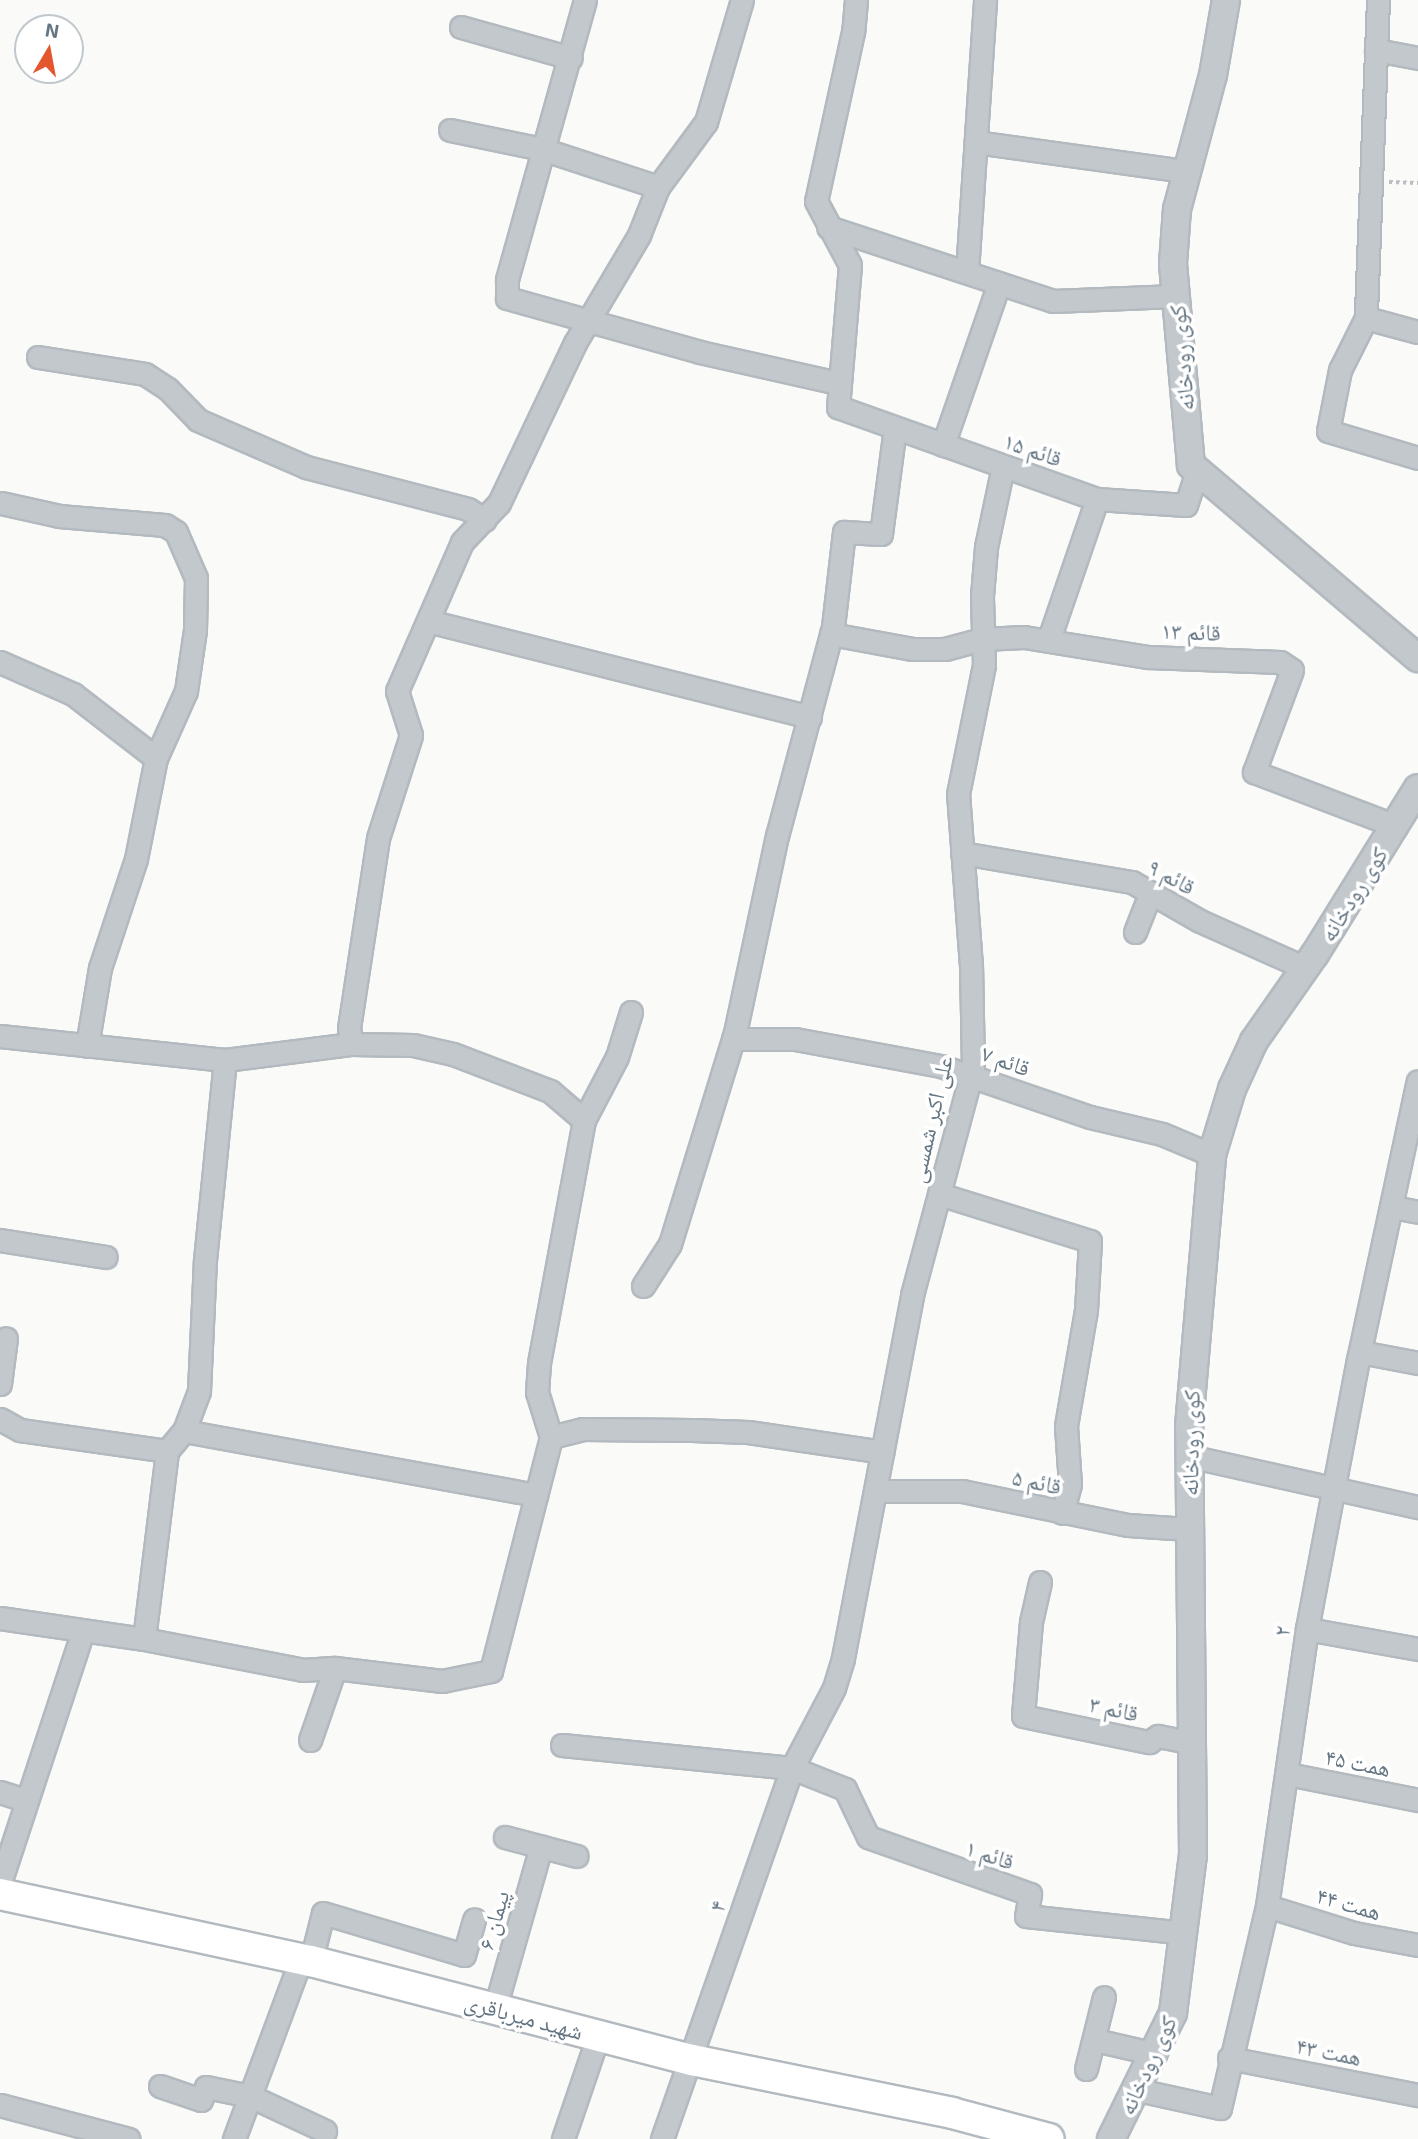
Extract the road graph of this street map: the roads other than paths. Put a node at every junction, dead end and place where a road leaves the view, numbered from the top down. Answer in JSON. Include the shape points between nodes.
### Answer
{"nodes":[{"id":1,"x":584,"y":0,"type":"edge"},
{"id":2,"x":742,"y":0,"type":"edge"},
{"id":3,"x":856,"y":0,"type":"edge"},
{"id":4,"x":985,"y":0,"type":"edge"},
{"id":5,"x":1226,"y":0,"type":"edge"},
{"id":6,"x":1378,"y":0,"type":"edge"},
{"id":7,"x":461,"y":27,"type":"dead end"},
{"id":8,"x":1376,"y":50,"type":"junction"},
{"id":9,"x":571,"y":58,"type":"junction"},
{"id":10,"x":1418,"y":58,"type":"edge"},
{"id":11,"x":450,"y":130,"type":"dead end"},
{"id":12,"x":976,"y":142,"type":"junction"},
{"id":13,"x":542,"y":149,"type":"junction"},
{"id":14,"x":1184,"y":171,"type":"junction"},
{"id":15,"x":658,"y":187,"type":"junction"},
{"id":16,"x":826,"y":226,"type":"junction"},
{"id":17,"x":967,"y":272,"type":"junction"},
{"id":18,"x":999,"y":283,"type":"junction"},
{"id":19,"x":1175,"y":296,"type":"junction"},
{"id":20,"x":591,"y":318,"type":"junction"},
{"id":21,"x":1366,"y":318,"type":"junction"},
{"id":22,"x":1418,"y":332,"type":"edge"},
{"id":23,"x":38,"y":357,"type":"dead end"},
{"id":24,"x":838,"y":383,"type":"junction"},
{"id":25,"x":895,"y":428,"type":"junction"},
{"id":26,"x":943,"y":445,"type":"junction"},
{"id":27,"x":1418,"y":458,"type":"edge"},
{"id":28,"x":1003,"y":466,"type":"junction"},
{"id":29,"x":1196,"y":474,"type":"junction"},
{"id":30,"x":1097,"y":499,"type":"junction"},
{"id":31,"x":1,"y":503,"type":"edge"},
{"id":32,"x":485,"y":520,"type":"junction"},
{"id":33,"x":428,"y":621,"type":"junction"},
{"id":34,"x":831,"y":634,"type":"junction"},
{"id":35,"x":983,"y":639,"type":"junction"},
{"id":36,"x":1049,"y":639,"type":"junction"},
{"id":37,"x":1418,"y":658,"type":"edge"},
{"id":38,"x":0,"y":662,"type":"edge"},
{"id":39,"x":810,"y":717,"type":"junction"},
{"id":40,"x":156,"y":758,"type":"junction"},
{"id":41,"x":1418,"y":788,"type":"edge"},
{"id":42,"x":1395,"y":826,"type":"junction"},
{"id":43,"x":962,"y":853,"type":"junction"},
{"id":44,"x":1150,"y":894,"type":"junction"},
{"id":45,"x":1135,"y":932,"type":"dead end"},
{"id":46,"x":1305,"y":968,"type":"junction"},
{"id":47,"x":631,"y":1012,"type":"dead end"},
{"id":48,"x":0,"y":1035,"type":"edge"},
{"id":49,"x":733,"y":1039,"type":"junction"},
{"id":50,"x":352,"y":1044,"type":"junction"},
{"id":51,"x":87,"y":1046,"type":"junction"},
{"id":52,"x":225,"y":1060,"type":"junction"},
{"id":53,"x":971,"y":1075,"type":"junction"},
{"id":54,"x":1418,"y":1082,"type":"edge"},
{"id":55,"x":584,"y":1120,"type":"junction"},
{"id":56,"x":1212,"y":1155,"type":"junction"},
{"id":57,"x":939,"y":1194,"type":"junction"},
{"id":58,"x":1393,"y":1207,"type":"junction"},
{"id":59,"x":1418,"y":1212,"type":"edge"},
{"id":60,"x":0,"y":1240,"type":"edge"},
{"id":61,"x":106,"y":1257,"type":"dead end"},
{"id":62,"x":643,"y":1286,"type":"dead end"},
{"id":63,"x":6,"y":1338,"type":"dead end"},
{"id":64,"x":1360,"y":1352,"type":"junction"},
{"id":65,"x":1418,"y":1363,"type":"edge"},
{"id":66,"x":0,"y":1384,"type":"edge"},
{"id":67,"x":0,"y":1419,"type":"edge"},
{"id":68,"x":184,"y":1432,"type":"junction"},
{"id":69,"x":551,"y":1437,"type":"junction"},
{"id":70,"x":167,"y":1451,"type":"junction"},
{"id":71,"x":883,"y":1452,"type":"junction"},
{"id":72,"x":1189,"y":1456,"type":"junction"},
{"id":73,"x":876,"y":1491,"type":"junction"},
{"id":74,"x":1334,"y":1491,"type":"junction"},
{"id":75,"x":536,"y":1494,"type":"junction"},
{"id":76,"x":1418,"y":1507,"type":"edge"},
{"id":77,"x":1062,"y":1513,"type":"junction"},
{"id":78,"x":1188,"y":1529,"type":"junction"},
{"id":79,"x":1040,"y":1582,"type":"dead end"},
{"id":80,"x":0,"y":1618,"type":"edge"},
{"id":81,"x":1307,"y":1629,"type":"junction"},
{"id":82,"x":82,"y":1633,"type":"junction"},
{"id":83,"x":144,"y":1639,"type":"junction"},
{"id":84,"x":1418,"y":1649,"type":"edge"},
{"id":85,"x":335,"y":1668,"type":"junction"},
{"id":86,"x":310,"y":1740,"type":"dead end"},
{"id":87,"x":1193,"y":1743,"type":"junction"},
{"id":88,"x":562,"y":1745,"type":"dead end"},
{"id":89,"x":792,"y":1768,"type":"junction"},
{"id":90,"x":1288,"y":1774,"type":"junction"},
{"id":91,"x":0,"y":1792,"type":"edge"},
{"id":92,"x":25,"y":1800,"type":"junction"},
{"id":93,"x":1418,"y":1800,"type":"edge"},
{"id":94,"x":505,"y":1837,"type":"dead end"},
{"id":95,"x":541,"y":1846,"type":"junction"},
{"id":96,"x":577,"y":1856,"type":"dead end"},
{"id":97,"x":0,"y":1883,"type":"edge"},
{"id":98,"x":0,"y":1894,"type":"edge"},
{"id":99,"x":1267,"y":1906,"type":"junction"},
{"id":100,"x":474,"y":1919,"type":"dead end"},
{"id":101,"x":1184,"y":1933,"type":"junction"},
{"id":102,"x":1418,"y":1945,"type":"edge"},
{"id":103,"x":306,"y":1960,"type":"junction"},
{"id":104,"x":1104,"y":1997,"type":"dead end"},
{"id":105,"x":495,"y":2008,"type":"junction"},
{"id":106,"x":598,"y":2036,"type":"junction"},
{"id":107,"x":1095,"y":2040,"type":"junction"},
{"id":108,"x":1155,"y":2054,"type":"junction"},
{"id":109,"x":1229,"y":2058,"type":"junction"},
{"id":110,"x":692,"y":2060,"type":"junction"},
{"id":111,"x":1086,"y":2069,"type":"dead end"},
{"id":112,"x":160,"y":2086,"type":"dead end"},
{"id":113,"x":1138,"y":2090,"type":"junction"},
{"id":114,"x":1418,"y":2095,"type":"edge"},
{"id":115,"x":250,"y":2096,"type":"junction"},
{"id":116,"x":0,"y":2105,"type":"edge"},
{"id":117,"x":325,"y":2132,"type":"dead end"},
{"id":118,"x":129,"y":2139,"type":"edge"},
{"id":119,"x":234,"y":2139,"type":"edge"},
{"id":120,"x":563,"y":2139,"type":"edge"},
{"id":121,"x":662,"y":2139,"type":"edge"},
{"id":122,"x":1049,"y":2139,"type":"edge"},
{"id":123,"x":1111,"y":2139,"type":"edge"}],
"edges":[{"from":1,"to":9,"type":"street"},
{"from":2,"to":15,"type":"street","via":[[706,122]]},
{"from":3,"to":16,"type":"street","via":[[816,201]]},
{"from":4,"to":12,"type":"street"},
{"from":5,"to":14,"type":"street","name":"کوی رودخانه","via":[[1213,75]]},
{"from":6,"to":8,"type":"street"},
{"from":7,"to":9,"type":"street"},
{"from":8,"to":10,"type":"street"},
{"from":8,"to":21,"type":"street"},
{"from":9,"to":13,"type":"street"},
{"from":11,"to":13,"type":"street"},
{"from":12,"to":14,"type":"street"},
{"from":12,"to":17,"type":"street"},
{"from":13,"to":15,"type":"street"},
{"from":13,"to":20,"type":"street","via":[[507,280],[507,298]]},
{"from":14,"to":19,"type":"street","name":"کوی رودخانه","via":[[1177,209]]},
{"from":15,"to":20,"type":"street","via":[[639,235]]},
{"from":16,"to":17,"type":"street"},
{"from":16,"to":24,"type":"street","via":[[843,245],[850,265]]},
{"from":17,"to":18,"type":"street"},
{"from":18,"to":19,"type":"street","via":[[1053,301]]},
{"from":18,"to":26,"type":"street"},
{"from":19,"to":29,"type":"street","name":"کوی رودخانه","via":[[1191,465]]},
{"from":20,"to":24,"type":"street","via":[[701,352]]},
{"from":20,"to":32,"type":"street","via":[[499,503]]},
{"from":21,"to":22,"type":"street"},
{"from":21,"to":27,"type":"street","via":[[1340,370],[1328,431]]},
{"from":23,"to":32,"type":"street","via":[[145,374],[198,419],[306,467],[468,509]]},
{"from":24,"to":25,"type":"street","name":"قائم ۱۵","via":[[838,407]]},
{"from":25,"to":26,"type":"street","name":"قائم ۱۵"},
{"from":25,"to":34,"type":"street","via":[[881,534],[844,532]]},
{"from":26,"to":28,"type":"street","name":"قائم ۱۵"},
{"from":28,"to":30,"type":"street","name":"قائم ۱۵"},
{"from":28,"to":35,"type":"street","name":"علی اکبر شمسی","via":[[986,547]]},
{"from":29,"to":30,"type":"street","name":"قائم ۱۵","via":[[1186,505]]},
{"from":29,"to":37,"type":"street","via":[[1279,536]]},
{"from":30,"to":36,"type":"street"},
{"from":31,"to":40,"type":"street","via":[[60,516],[165,525],[176,532],[197,578],[195,630],[186,691]]},
{"from":32,"to":33,"type":"street","via":[[462,542]]},
{"from":33,"to":39,"type":"street"},
{"from":33,"to":50,"type":"street","via":[[397,691],[411,735],[378,838],[349,1028]]},
{"from":34,"to":35,"type":"street","name":"قائم ۱۳","via":[[912,649],[945,649]]},
{"from":34,"to":39,"type":"street"},
{"from":35,"to":36,"type":"street","name":"قائم ۱۳"},
{"from":35,"to":43,"type":"street","name":"علی اکبر شمسی","via":[[984,666],[958,794]]},
{"from":36,"to":42,"type":"street","name":"قائم ۱۳","via":[[1148,656],[1280,662],[1292,670],[1254,772]]},
{"from":38,"to":40,"type":"street","via":[[73,694]]},
{"from":39,"to":49,"type":"street","via":[[777,836]]},
{"from":40,"to":51,"type":"street","via":[[136,859],[100,968]]},
{"from":41,"to":42,"type":"street","name":"کوی رودخانه"},
{"from":42,"to":46,"type":"street","name":"کوی رودخانه"},
{"from":43,"to":44,"type":"street","name":"قائم ۹","via":[[1132,881]]},
{"from":43,"to":53,"type":"street","name":"علی اکبر شمسی","via":[[971,966]]},
{"from":44,"to":45,"type":"street"},
{"from":44,"to":46,"type":"street","name":"قائم ۹"},
{"from":46,"to":56,"type":"street","name":"کوی رودخانه","via":[[1254,1041],[1232,1089]]},
{"from":47,"to":55,"type":"street","via":[[617,1057]]},
{"from":48,"to":51,"type":"street"},
{"from":49,"to":53,"type":"street","name":"قائم ۷","via":[[795,1039]]},
{"from":49,"to":62,"type":"street","via":[[670,1244]]},
{"from":50,"to":52,"type":"street"},
{"from":50,"to":55,"type":"street","via":[[413,1045],[453,1054],[551,1091]]},
{"from":51,"to":52,"type":"street"},
{"from":52,"to":68,"type":"street","via":[[205,1260],[199,1391]]},
{"from":53,"to":56,"type":"street","name":"قائم ۷","via":[[1090,1117],[1162,1134]]},
{"from":53,"to":57,"type":"street","name":"علی اکبر شمسی"},
{"from":54,"to":58,"type":"street","name":"۲"},
{"from":55,"to":69,"type":"street","via":[[539,1363],[537,1392]]},
{"from":56,"to":72,"type":"street","name":"کوی رودخانه","via":[[1193,1345]]},
{"from":57,"to":71,"type":"street","name":"علی اکبر شمسی","via":[[912,1295]]},
{"from":57,"to":77,"type":"street","via":[[1090,1241],[1086,1310],[1066,1426],[1070,1484]]},
{"from":58,"to":59,"type":"street"},
{"from":58,"to":64,"type":"street","name":"۲"},
{"from":60,"to":61,"type":"street"},
{"from":63,"to":66,"type":"street"},
{"from":64,"to":65,"type":"street"},
{"from":64,"to":74,"type":"street","name":"۲"},
{"from":67,"to":70,"type":"street","via":[[20,1430]]},
{"from":68,"to":70,"type":"street"},
{"from":68,"to":75,"type":"street"},
{"from":69,"to":71,"type":"street","via":[[583,1429],[720,1431]]},
{"from":69,"to":75,"type":"street"},
{"from":70,"to":83,"type":"street"},
{"from":71,"to":73,"type":"street","name":"علی اکبر شمسی"},
{"from":72,"to":74,"type":"street"},
{"from":72,"to":78,"type":"street","name":"کوی رودخانه"},
{"from":73,"to":77,"type":"street","name":"قائم ۵","via":[[962,1491]]},
{"from":73,"to":89,"type":"street","name":"علی اکبر شمسی","via":[[834,1688]]},
{"from":74,"to":76,"type":"street"},
{"from":74,"to":81,"type":"street","name":"۲"},
{"from":75,"to":85,"type":"street","via":[[491,1671],[442,1681]]},
{"from":77,"to":78,"type":"street","name":"قائم ۵","via":[[1128,1525]]},
{"from":78,"to":87,"type":"street","name":"کوی رودخانه"},
{"from":79,"to":87,"type":"street","name":"قائم ۳","via":[[1031,1622],[1023,1716],[1149,1742],[1158,1736]]},
{"from":80,"to":82,"type":"street"},
{"from":81,"to":84,"type":"street"},
{"from":81,"to":90,"type":"street","name":"۲"},
{"from":82,"to":83,"type":"street"},
{"from":82,"to":92,"type":"street"},
{"from":83,"to":85,"type":"street","via":[[303,1670]]},
{"from":85,"to":86,"type":"street"},
{"from":87,"to":101,"type":"street","name":"کوی رودخانه","via":[[1193,1855]]},
{"from":88,"to":89,"type":"street"},
{"from":89,"to":101,"type":"street","name":"قائم ۱","via":[[845,1789],[868,1837],[1030,1894],[1026,1916]]},
{"from":89,"to":110,"type":"street","name":"۴"},
{"from":90,"to":93,"type":"street","name":"همت ۴۵"},
{"from":90,"to":99,"type":"street","name":"۲"},
{"from":91,"to":92,"type":"street"},
{"from":92,"to":97,"type":"street"},
{"from":94,"to":95,"type":"street"},
{"from":95,"to":96,"type":"street"},
{"from":95,"to":105,"type":"street","name":"پیمان ۶"},
{"from":98,"to":103,"type":"main road","name":"شهید میرباقری"},
{"from":99,"to":102,"type":"street","name":"همت ۴۴","via":[[1354,1933]]},
{"from":99,"to":109,"type":"street","name":"۲"},
{"from":100,"to":103,"type":"street","via":[[464,1955],[323,1913]]},
{"from":101,"to":108,"type":"street","name":"کوی رودخانه","via":[[1173,2013]]},
{"from":103,"to":105,"type":"main road","name":"شهید میرباقری"},
{"from":103,"to":115,"type":"street"},
{"from":104,"to":107,"type":"street"},
{"from":105,"to":106,"type":"main road","name":"شهید میرباقری"},
{"from":106,"to":110,"type":"main road","name":"شهید میرباقری"},
{"from":106,"to":120,"type":"street"},
{"from":107,"to":108,"type":"street"},
{"from":107,"to":111,"type":"street"},
{"from":108,"to":113,"type":"street","name":"کوی رودخانه"},
{"from":109,"to":113,"type":"street","name":"۲","via":[[1220,2108]]},
{"from":109,"to":114,"type":"street","name":"همت ۴۳"},
{"from":110,"to":121,"type":"street","name":"۴"},
{"from":110,"to":122,"type":"main road","name":"شهید میرباقری","via":[[952,2113]]},
{"from":112,"to":115,"type":"street","via":[[201,2100],[206,2087]]},
{"from":113,"to":123,"type":"street","name":"کوی رودخانه"},
{"from":115,"to":117,"type":"street"},
{"from":115,"to":119,"type":"street"},
{"from":116,"to":118,"type":"street"}]}
